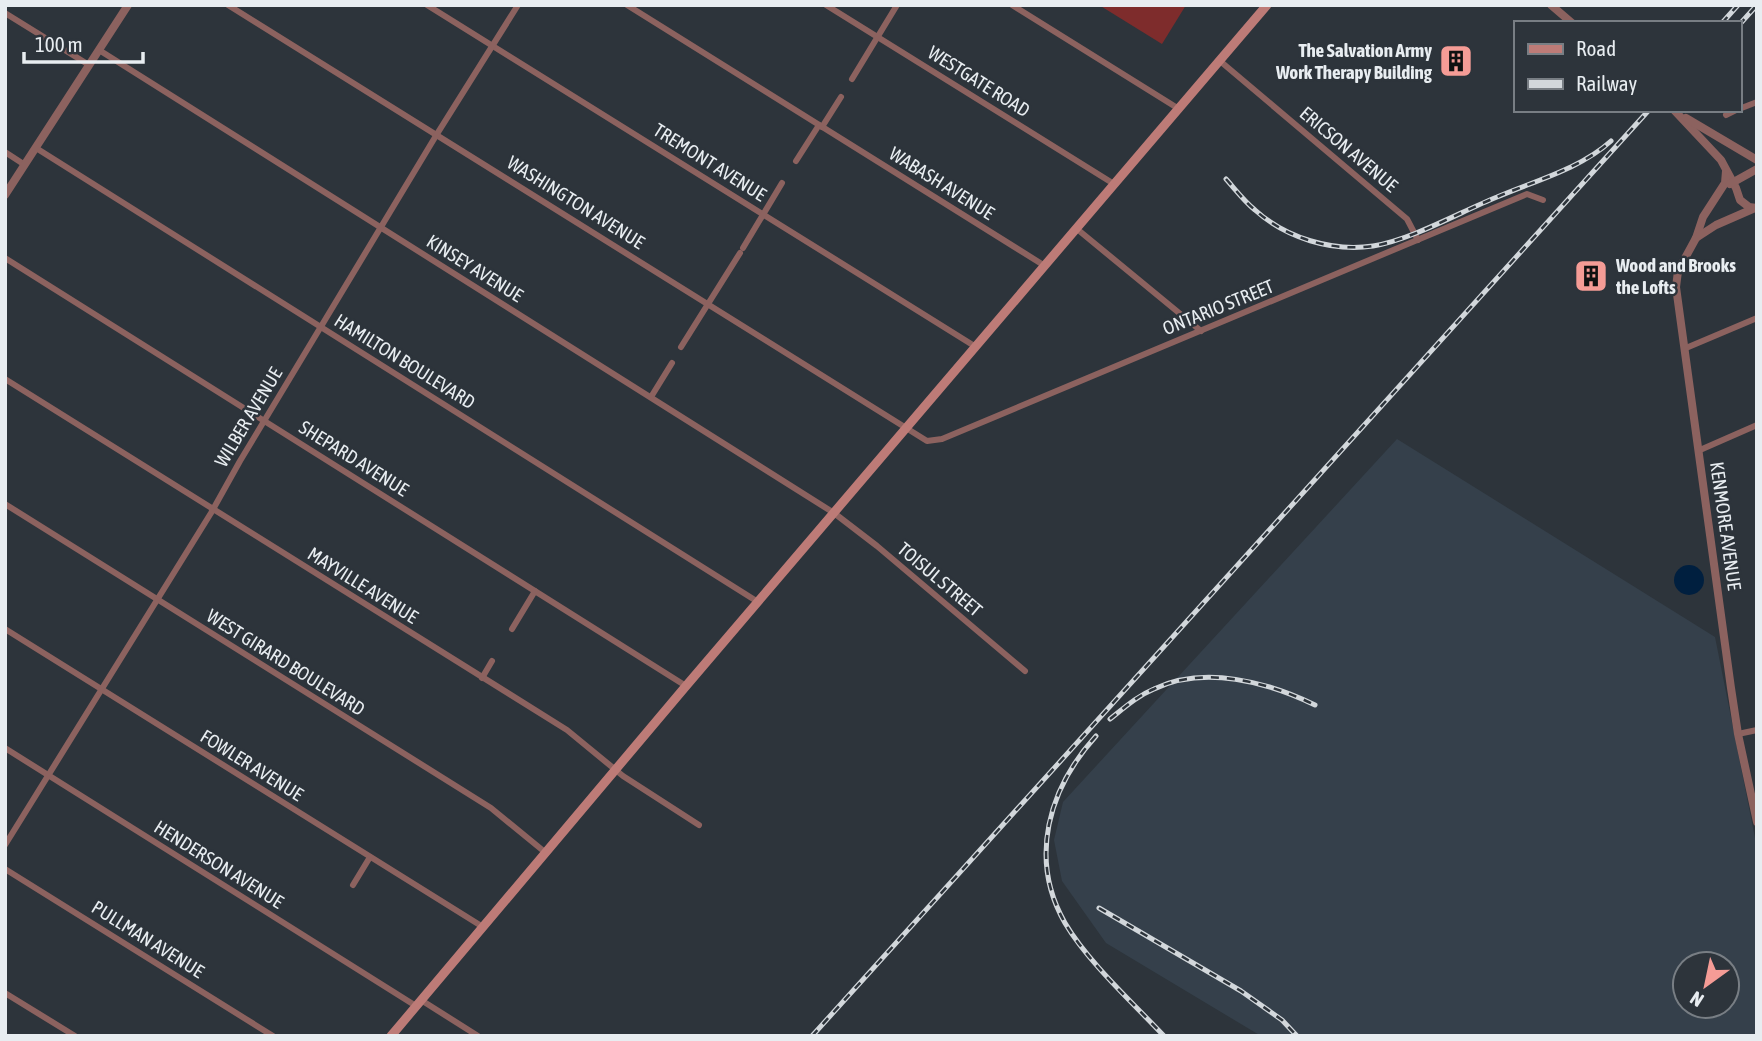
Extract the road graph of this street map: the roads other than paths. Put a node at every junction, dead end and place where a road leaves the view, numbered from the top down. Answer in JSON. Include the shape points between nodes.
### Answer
{"nodes":[{"id":1,"x":128,"y":5,"type":"edge"},
{"id":2,"x":228,"y":5,"type":"edge"},
{"id":3,"x":427,"y":5,"type":"edge"},
{"id":4,"x":518,"y":5,"type":"edge"},
{"id":5,"x":627,"y":5,"type":"edge"},
{"id":6,"x":826,"y":5,"type":"edge"},
{"id":7,"x":898,"y":5,"type":"edge"},
{"id":8,"x":1012,"y":5,"type":"edge"},
{"id":9,"x":1267,"y":5,"type":"edge"},
{"id":10,"x":1551,"y":5,"type":"edge"},
{"id":11,"x":5,"y":13,"type":"edge"},
{"id":12,"x":1570,"y":21,"type":"edge"},
{"id":13,"x":878,"y":37,"type":"junction"},
{"id":14,"x":493,"y":46,"type":"junction"},
{"id":15,"x":99,"y":50,"type":"junction"},
{"id":16,"x":1220,"y":61,"type":"junction"},
{"id":17,"x":89,"y":65,"type":"junction"},
{"id":18,"x":852,"y":79,"type":"dead end"},
{"id":19,"x":841,"y":97,"type":"dead end"},
{"id":20,"x":1179,"y":109,"type":"junction"},
{"id":21,"x":1676,"y":112,"type":"edge"},
{"id":22,"x":1732,"y":112,"type":"edge"},
{"id":23,"x":1726,"y":114,"type":"dead end"},
{"id":24,"x":821,"y":126,"type":"junction"},
{"id":25,"x":437,"y":134,"type":"junction"},
{"id":26,"x":36,"y":148,"type":"junction"},
{"id":27,"x":5,"y":152,"type":"edge"},
{"id":28,"x":796,"y":161,"type":"dead end"},
{"id":29,"x":25,"y":164,"type":"junction"},
{"id":30,"x":1754,"y":164,"type":"edge"},
{"id":31,"x":782,"y":183,"type":"dead end"},
{"id":32,"x":1114,"y":184,"type":"junction"},
{"id":33,"x":1731,"y":184,"type":"junction"},
{"id":34,"x":5,"y":195,"type":"edge"},
{"id":35,"x":1543,"y":200,"type":"dead end"},
{"id":36,"x":1756,"y":208,"type":"edge"},
{"id":37,"x":763,"y":214,"type":"junction"},
{"id":38,"x":381,"y":227,"type":"junction"},
{"id":39,"x":1077,"y":229,"type":"junction"},
{"id":40,"x":1696,"y":238,"type":"junction"},
{"id":41,"x":1418,"y":240,"type":"junction"},
{"id":42,"x":5,"y":258,"type":"edge"},
{"id":43,"x":1045,"y":266,"type":"junction"},
{"id":44,"x":708,"y":303,"type":"junction"},
{"id":45,"x":1757,"y":318,"type":"edge"},
{"id":46,"x":321,"y":327,"type":"junction"},
{"id":47,"x":1201,"y":331,"type":"junction"},
{"id":48,"x":681,"y":347,"type":"dead end"},
{"id":49,"x":976,"y":347,"type":"junction"},
{"id":50,"x":1686,"y":348,"type":"junction"},
{"id":51,"x":672,"y":363,"type":"dead end"},
{"id":52,"x":5,"y":379,"type":"edge"},
{"id":53,"x":651,"y":397,"type":"junction"},
{"id":54,"x":264,"y":420,"type":"junction"},
{"id":55,"x":1757,"y":425,"type":"edge"},
{"id":56,"x":907,"y":427,"type":"junction"},
{"id":57,"x":1700,"y":450,"type":"junction"},
{"id":58,"x":5,"y":504,"type":"edge"},
{"id":59,"x":213,"y":510,"type":"junction"},
{"id":60,"x":834,"y":513,"type":"junction"},
{"id":61,"x":535,"y":591,"type":"junction"},
{"id":62,"x":157,"y":600,"type":"junction"},
{"id":63,"x":758,"y":601,"type":"junction"},
{"id":64,"x":5,"y":629,"type":"edge"},
{"id":65,"x":512,"y":629,"type":"dead end"},
{"id":66,"x":492,"y":661,"type":"dead end"},
{"id":67,"x":1025,"y":671,"type":"dead end"},
{"id":68,"x":482,"y":678,"type":"junction"},
{"id":69,"x":686,"y":686,"type":"junction"},
{"id":70,"x":101,"y":689,"type":"junction"},
{"id":71,"x":1757,"y":730,"type":"edge"},
{"id":72,"x":1738,"y":734,"type":"junction"},
{"id":73,"x":5,"y":748,"type":"edge"},
{"id":74,"x":615,"y":770,"type":"junction"},
{"id":75,"x":48,"y":775,"type":"junction"},
{"id":76,"x":1757,"y":822,"type":"edge"},
{"id":77,"x":699,"y":825,"type":"dead end"},
{"id":78,"x":5,"y":845,"type":"edge"},
{"id":79,"x":546,"y":853,"type":"junction"},
{"id":80,"x":370,"y":857,"type":"junction"},
{"id":81,"x":5,"y":869,"type":"edge"},
{"id":82,"x":353,"y":885,"type":"dead end"},
{"id":83,"x":483,"y":927,"type":"junction"},
{"id":84,"x":5,"y":993,"type":"edge"},
{"id":85,"x":419,"y":1003,"type":"junction"},
{"id":86,"x":75,"y":1036,"type":"edge"},
{"id":87,"x":273,"y":1036,"type":"edge"},
{"id":88,"x":391,"y":1036,"type":"edge"},
{"id":89,"x":478,"y":1036,"type":"edge"}],
"edges":[{"from":1,"to":15,"type":"street"},
{"from":2,"to":25,"type":"street","name":"WASHINGTON AVENUE"},
{"from":3,"to":14,"type":"street","name":"TREMONT AVENUE"},
{"from":4,"to":14,"type":"street","name":"WILBER AVENUE"},
{"from":5,"to":24,"type":"street","name":"WABASH AVENUE"},
{"from":6,"to":13,"type":"street","name":"WESTGATE ROAD"},
{"from":7,"to":13,"type":"street"},
{"from":8,"to":20,"type":"street"},
{"from":9,"to":16,"type":"main road"},
{"from":10,"to":12,"type":"street"},
{"from":11,"to":17,"type":"street"},
{"from":13,"to":18,"type":"street"},
{"from":13,"to":32,"type":"street","name":"WESTGATE ROAD"},
{"from":14,"to":25,"type":"street","name":"WILBER AVENUE"},
{"from":14,"to":37,"type":"street","name":"TREMONT AVENUE"},
{"from":15,"to":17,"type":"street"},
{"from":15,"to":38,"type":"street","name":"KINSEY AVENUE"},
{"from":16,"to":20,"type":"main road"},
{"from":16,"to":41,"type":"street","name":"ERICSON AVENUE","via":[[1407,219]]},
{"from":17,"to":26,"type":"street"},
{"from":19,"to":24,"type":"street"},
{"from":20,"to":32,"type":"main road"},
{"from":21,"to":30,"type":"street","name":"KENMORE AVENUE"},
{"from":21,"to":33,"type":"street","name":"KENMORE AVENUE","via":[[1715,153]]},
{"from":22,"to":23,"type":"street"},
{"from":24,"to":28,"type":"street"},
{"from":24,"to":43,"type":"street","name":"WABASH AVENUE"},
{"from":25,"to":38,"type":"street","name":"WILBER AVENUE"},
{"from":25,"to":44,"type":"street","name":"WASHINGTON AVENUE"},
{"from":26,"to":29,"type":"street"},
{"from":26,"to":46,"type":"street","name":"HAMILTON BOULEVARD"},
{"from":27,"to":29,"type":"street"},
{"from":29,"to":34,"type":"street"},
{"from":30,"to":33,"type":"street"},
{"from":31,"to":37,"type":"street"},
{"from":32,"to":39,"type":"main road"},
{"from":33,"to":36,"type":"street","via":[[1740,200]]},
{"from":33,"to":40,"type":"street","name":"KENMORE AVENUE","via":[[1703,217]]},
{"from":35,"to":41,"type":"street","name":"ONTARIO STREET","via":[[1527,194]]},
{"from":36,"to":40,"type":"street"},
{"from":37,"to":44,"type":"street"},
{"from":37,"to":49,"type":"street","name":"TREMONT AVENUE"},
{"from":38,"to":46,"type":"street","name":"WILBER AVENUE"},
{"from":38,"to":53,"type":"street","name":"KINSEY AVENUE"},
{"from":39,"to":43,"type":"main road"},
{"from":39,"to":47,"type":"street"},
{"from":40,"to":50,"type":"street","name":"KENMORE AVENUE","via":[[1678,271],[1676,286]]},
{"from":41,"to":47,"type":"street","name":"ONTARIO STREET"},
{"from":42,"to":54,"type":"street","name":"SHEPARD AVENUE"},
{"from":43,"to":49,"type":"main road"},
{"from":44,"to":48,"type":"street"},
{"from":44,"to":56,"type":"street","name":"WASHINGTON AVENUE"},
{"from":45,"to":50,"type":"street"},
{"from":46,"to":54,"type":"street","name":"WILBER AVENUE"},
{"from":46,"to":63,"type":"street","name":"HAMILTON BOULEVARD"},
{"from":47,"to":56,"type":"street","name":"ONTARIO STREET","via":[[942,439],[927,441]]},
{"from":49,"to":56,"type":"main road"},
{"from":50,"to":57,"type":"street","name":"KENMORE AVENUE"},
{"from":51,"to":53,"type":"street"},
{"from":52,"to":59,"type":"street","name":"MAYVILLE AVENUE"},
{"from":53,"to":60,"type":"street","name":"KINSEY AVENUE"},
{"from":54,"to":59,"type":"street","name":"WILBER AVENUE"},
{"from":54,"to":61,"type":"street","name":"SHEPARD AVENUE"},
{"from":55,"to":57,"type":"street"},
{"from":56,"to":60,"type":"main road"},
{"from":57,"to":72,"type":"street","name":"KENMORE AVENUE"},
{"from":58,"to":62,"type":"street","name":"WEST GIRARD BOULEVARD"},
{"from":59,"to":62,"type":"street","name":"WILBER AVENUE"},
{"from":59,"to":68,"type":"street","name":"MAYVILLE AVENUE"},
{"from":60,"to":63,"type":"main road"},
{"from":60,"to":67,"type":"street","name":"TOISUL STREET"},
{"from":61,"to":65,"type":"street"},
{"from":61,"to":69,"type":"street","name":"SHEPARD AVENUE"},
{"from":62,"to":70,"type":"street","name":"WILBER AVENUE"},
{"from":62,"to":79,"type":"street","name":"WEST GIRARD BOULEVARD","via":[[491,808]]},
{"from":63,"to":69,"type":"main road"},
{"from":64,"to":70,"type":"street","name":"FOWLER AVENUE"},
{"from":66,"to":68,"type":"street"},
{"from":68,"to":74,"type":"street","name":"MAYVILLE AVENUE","via":[[567,730]]},
{"from":69,"to":74,"type":"main road"},
{"from":70,"to":75,"type":"street","name":"WILBER AVENUE"},
{"from":70,"to":80,"type":"street","name":"FOWLER AVENUE"},
{"from":71,"to":72,"type":"street"},
{"from":72,"to":76,"type":"street","name":"KENMORE AVENUE"},
{"from":73,"to":75,"type":"street","name":"HENDERSON AVENUE"},
{"from":74,"to":77,"type":"street","name":"MAYVILLE AVENUE"},
{"from":74,"to":79,"type":"main road"},
{"from":75,"to":78,"type":"street","name":"WILBER AVENUE"},
{"from":75,"to":85,"type":"street","name":"HENDERSON AVENUE"},
{"from":79,"to":83,"type":"main road"},
{"from":80,"to":82,"type":"street"},
{"from":80,"to":83,"type":"street","name":"FOWLER AVENUE"},
{"from":81,"to":87,"type":"street","name":"PULLMAN AVENUE"},
{"from":83,"to":85,"type":"main road"},
{"from":84,"to":86,"type":"street"},
{"from":85,"to":88,"type":"main road"},
{"from":85,"to":89,"type":"street","name":"HENDERSON AVENUE"}]}
